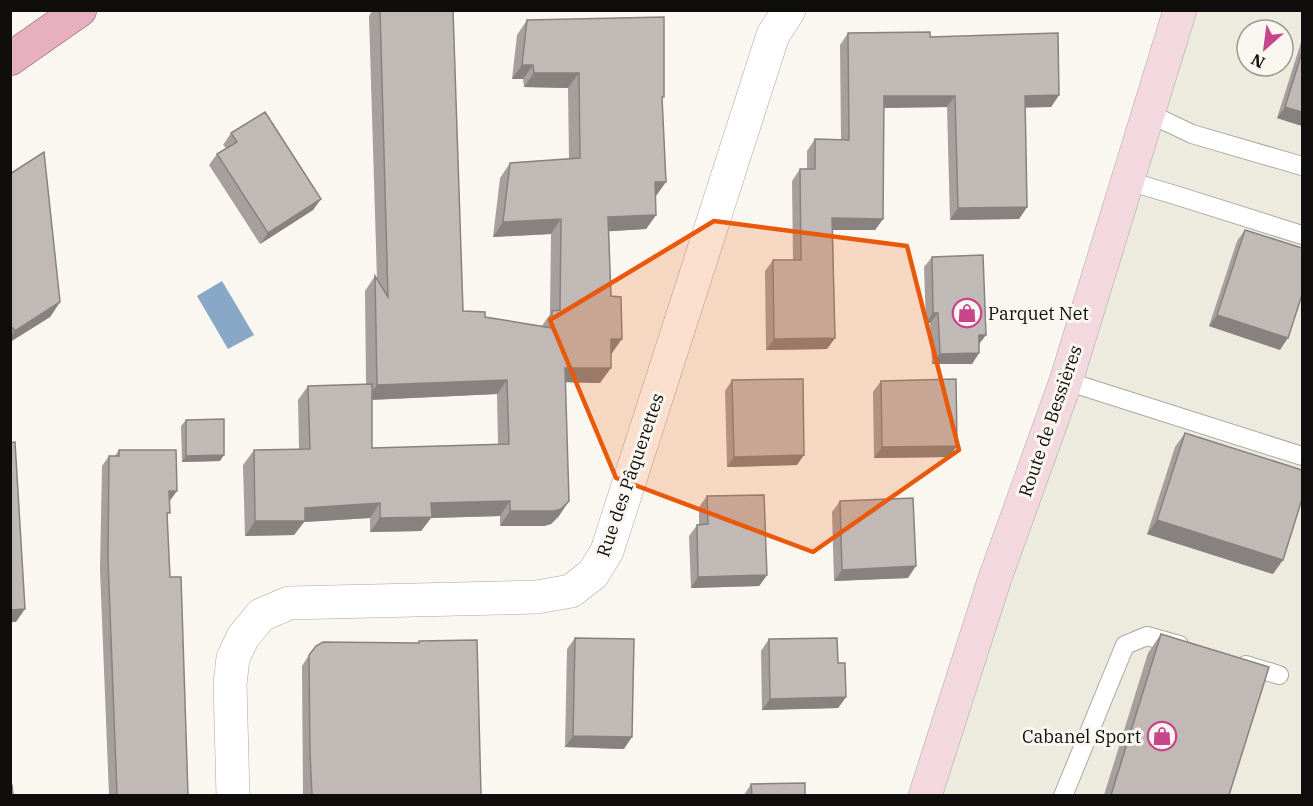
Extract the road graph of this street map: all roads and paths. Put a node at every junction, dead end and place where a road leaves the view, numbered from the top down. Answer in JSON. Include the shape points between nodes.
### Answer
{"nodes":[{"id":1,"x":80,"y":10,"type":"edge"},
{"id":2,"x":789,"y":10,"type":"edge"},
{"id":3,"x":1180,"y":10,"type":"edge"},
{"id":4,"x":10,"y":59,"type":"edge"},
{"id":5,"x":1148,"y":112,"type":"junction"},
{"id":6,"x":1302,"y":166,"type":"edge"},
{"id":7,"x":1128,"y":181,"type":"junction"},
{"id":8,"x":1302,"y":235,"type":"edge"},
{"id":9,"x":1066,"y":381,"type":"junction"},
{"id":10,"x":1302,"y":456,"type":"edge"},
{"id":11,"x":1191,"y":649,"type":"edge"},
{"id":12,"x":1235,"y":662,"type":"edge"},
{"id":13,"x":1279,"y":675,"type":"dead end"},
{"id":14,"x":233,"y":795,"type":"edge"},
{"id":15,"x":925,"y":795,"type":"edge"},
{"id":16,"x":1063,"y":795,"type":"edge"}],
"edges":[{"from":1,"to":4,"type":"main road"},
{"from":2,"to":14,"type":"street","name":"Rue des Pâquerettes","via":[[773,35],[608,551],[593,574],[571,591],[537,597],[289,603],[261,615],[243,637],[233,658]]},
{"from":3,"to":5,"type":"main road","name":"Route de Bessières"},
{"from":5,"to":6,"type":"lane","via":[[1192,134]]},
{"from":5,"to":7,"type":"main road","name":"Route de Bessières"},
{"from":7,"to":8,"type":"lane"},
{"from":7,"to":9,"type":"main road","name":"Route de Bessières"},
{"from":9,"to":10,"type":"lane"},
{"from":9,"to":15,"type":"main road","name":"Route de Bessières","via":[[994,581]]},
{"from":11,"to":16,"type":"lane","via":[[1148,636],[1125,645]]},
{"from":12,"to":13,"type":"lane"}]}
